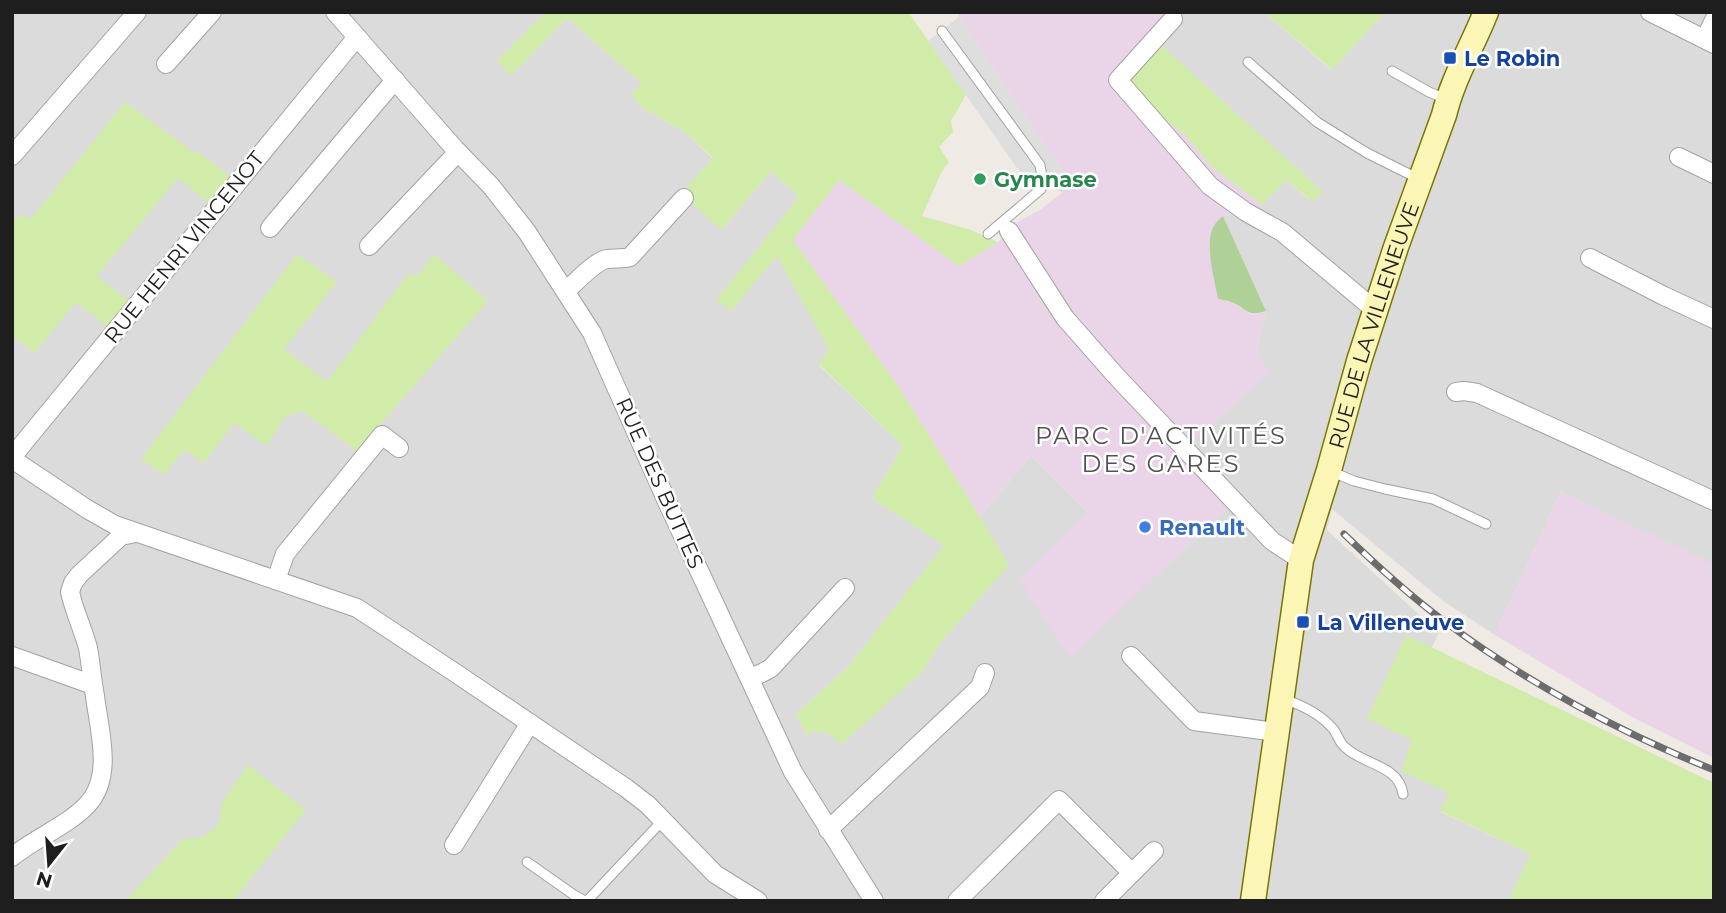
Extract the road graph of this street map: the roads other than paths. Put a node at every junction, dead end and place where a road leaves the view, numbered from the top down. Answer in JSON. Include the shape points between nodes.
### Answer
{"nodes":[{"id":1,"x":137,"y":12,"type":"edge"},
{"id":2,"x":212,"y":12,"type":"edge"},
{"id":3,"x":335,"y":12,"type":"edge"},
{"id":4,"x":360,"y":12,"type":"edge"},
{"id":5,"x":1486,"y":12,"type":"edge"},
{"id":6,"x":1650,"y":12,"type":"edge"},
{"id":7,"x":1173,"y":19,"type":"dead end"},
{"id":8,"x":1714,"y":20,"type":"edge"},
{"id":9,"x":942,"y":31,"type":"dead end"},
{"id":10,"x":352,"y":32,"type":"junction"},
{"id":11,"x":1710,"y":41,"type":"edge"},
{"id":12,"x":1248,"y":62,"type":"dead end"},
{"id":13,"x":166,"y":64,"type":"dead end"},
{"id":14,"x":1392,"y":71,"type":"dead end"},
{"id":15,"x":395,"y":80,"type":"junction"},
{"id":16,"x":1448,"y":100,"type":"junction"},
{"id":17,"x":458,"y":152,"type":"junction"},
{"id":18,"x":12,"y":156,"type":"edge"},
{"id":19,"x":1679,"y":157,"type":"dead end"},
{"id":20,"x":1714,"y":174,"type":"edge"},
{"id":21,"x":1420,"y":180,"type":"junction"},
{"id":22,"x":684,"y":198,"type":"dead end"},
{"id":23,"x":1005,"y":227,"type":"junction"},
{"id":24,"x":270,"y":228,"type":"dead end"},
{"id":25,"x":988,"y":234,"type":"dead end"},
{"id":26,"x":369,"y":246,"type":"dead end"},
{"id":27,"x":1590,"y":258,"type":"dead end"},
{"id":28,"x":566,"y":291,"type":"junction"},
{"id":29,"x":1375,"y":310,"type":"junction"},
{"id":30,"x":1714,"y":319,"type":"edge"},
{"id":31,"x":1456,"y":393,"type":"dead end"},
{"id":32,"x":399,"y":449,"type":"dead end"},
{"id":33,"x":12,"y":458,"type":"edge"},
{"id":34,"x":1329,"y":470,"type":"junction"},
{"id":35,"x":1714,"y":501,"type":"edge"},
{"id":36,"x":1486,"y":524,"type":"dead end"},
{"id":37,"x":135,"y":533,"type":"junction"},
{"id":38,"x":1301,"y":560,"type":"junction"},
{"id":39,"x":275,"y":580,"type":"junction"},
{"id":40,"x":845,"y":588,"type":"dead end"},
{"id":41,"x":12,"y":656,"type":"edge"},
{"id":42,"x":1131,"y":656,"type":"dead end"},
{"id":43,"x":985,"y":673,"type":"dead end"},
{"id":44,"x":750,"y":678,"type":"junction"},
{"id":45,"x":93,"y":685,"type":"junction"},
{"id":46,"x":1282,"y":699,"type":"junction"},
{"id":47,"x":530,"y":723,"type":"junction"},
{"id":48,"x":1276,"y":732,"type":"junction"},
{"id":49,"x":1403,"y":794,"type":"dead end"},
{"id":50,"x":663,"y":820,"type":"junction"},
{"id":51,"x":828,"y":830,"type":"junction"},
{"id":52,"x":454,"y":845,"type":"dead end"},
{"id":53,"x":1154,"y":851,"type":"dead end"},
{"id":54,"x":12,"y":858,"type":"edge"},
{"id":55,"x":527,"y":862,"type":"dead end"},
{"id":56,"x":1132,"y":873,"type":"junction"},
{"id":57,"x":751,"y":899,"type":"edge"},
{"id":58,"x":586,"y":901,"type":"edge"},
{"id":59,"x":874,"y":901,"type":"edge"},
{"id":60,"x":957,"y":901,"type":"edge"},
{"id":61,"x":1104,"y":901,"type":"edge"},
{"id":62,"x":1254,"y":901,"type":"edge"}],
"edges":[{"from":1,"to":18,"type":"street"},
{"from":2,"to":13,"type":"street"},
{"from":3,"to":10,"type":"street","name":"RUE DES BUTTES"},
{"from":4,"to":10,"type":"street"},
{"from":5,"to":16,"type":"main road","name":"RUE DE LA VILLENEUVE"},
{"from":6,"to":11,"type":"street"},
{"from":7,"to":29,"type":"street","via":[[1118,80],[1210,186],[1282,232]]},
{"from":8,"to":11,"type":"street"},
{"from":9,"to":23,"type":"lane","via":[[1040,165],[1041,188]]},
{"from":10,"to":15,"type":"street","name":"RUE DES BUTTES"},
{"from":10,"to":33,"type":"street","name":"RUE HENRI VINCENOT"},
{"from":12,"to":21,"type":"lane","name":"RUE DE LA VILLENEUVE","via":[[1317,122]]},
{"from":14,"to":16,"type":"lane"},
{"from":15,"to":17,"type":"street","name":"RUE DES BUTTES"},
{"from":15,"to":24,"type":"street"},
{"from":16,"to":21,"type":"main road","name":"RUE DE LA VILLENEUVE"},
{"from":17,"to":26,"type":"street"},
{"from":17,"to":28,"type":"street","name":"RUE DES BUTTES","via":[[527,232]]},
{"from":19,"to":20,"type":"street"},
{"from":21,"to":29,"type":"main road","name":"RUE DE LA VILLENEUVE"},
{"from":22,"to":28,"type":"street","via":[[630,257],[605,259]]},
{"from":23,"to":25,"type":"lane"},
{"from":23,"to":38,"type":"street","via":[[1065,318],[1117,377],[1272,541]]},
{"from":27,"to":30,"type":"street"},
{"from":28,"to":44,"type":"street","name":"RUE DES BUTTES","via":[[607,363]]},
{"from":29,"to":34,"type":"main road","name":"RUE DE LA VILLENEUVE"},
{"from":31,"to":35,"type":"street","via":[[1477,393]]},
{"from":32,"to":39,"type":"street","via":[[382,435],[285,554]]},
{"from":33,"to":37,"type":"street","via":[[87,509]]},
{"from":34,"to":36,"type":"lane","name":"RUE DE LA VILLENEUVE","via":[[1354,481],[1433,499]]},
{"from":34,"to":38,"type":"main road","name":"RUE DE LA VILLENEUVE"},
{"from":37,"to":39,"type":"street"},
{"from":37,"to":45,"type":"street","via":[[121,536],[79,575],[70,592],[88,648]]},
{"from":38,"to":46,"type":"main road","name":"RUE DE LA VILLENEUVE"},
{"from":39,"to":47,"type":"street","via":[[357,608]]},
{"from":40,"to":44,"type":"street","via":[[771,668]]},
{"from":41,"to":45,"type":"street"},
{"from":42,"to":48,"type":"street","via":[[1194,720]]},
{"from":43,"to":51,"type":"street","via":[[980,687]]},
{"from":44,"to":51,"type":"street","name":"RUE DES BUTTES","via":[[793,772]]},
{"from":45,"to":54,"type":"street","via":[[103,753],[97,790],[75,816]]},
{"from":46,"to":48,"type":"main road","name":"RUE DE LA VILLENEUVE"},
{"from":46,"to":49,"type":"lane","via":[[1323,719],[1345,748],[1396,778]]},
{"from":47,"to":50,"type":"street","via":[[626,788]]},
{"from":47,"to":52,"type":"street"},
{"from":48,"to":62,"type":"main road","name":"RUE DE LA VILLENEUVE"},
{"from":50,"to":57,"type":"street","via":[[715,874]]},
{"from":50,"to":58,"type":"lane"},
{"from":51,"to":59,"type":"street","name":"RUE DES BUTTES"},
{"from":53,"to":56,"type":"street"},
{"from":55,"to":58,"type":"lane"},
{"from":56,"to":60,"type":"street","via":[[1059,800]]},
{"from":56,"to":61,"type":"street"}]}
